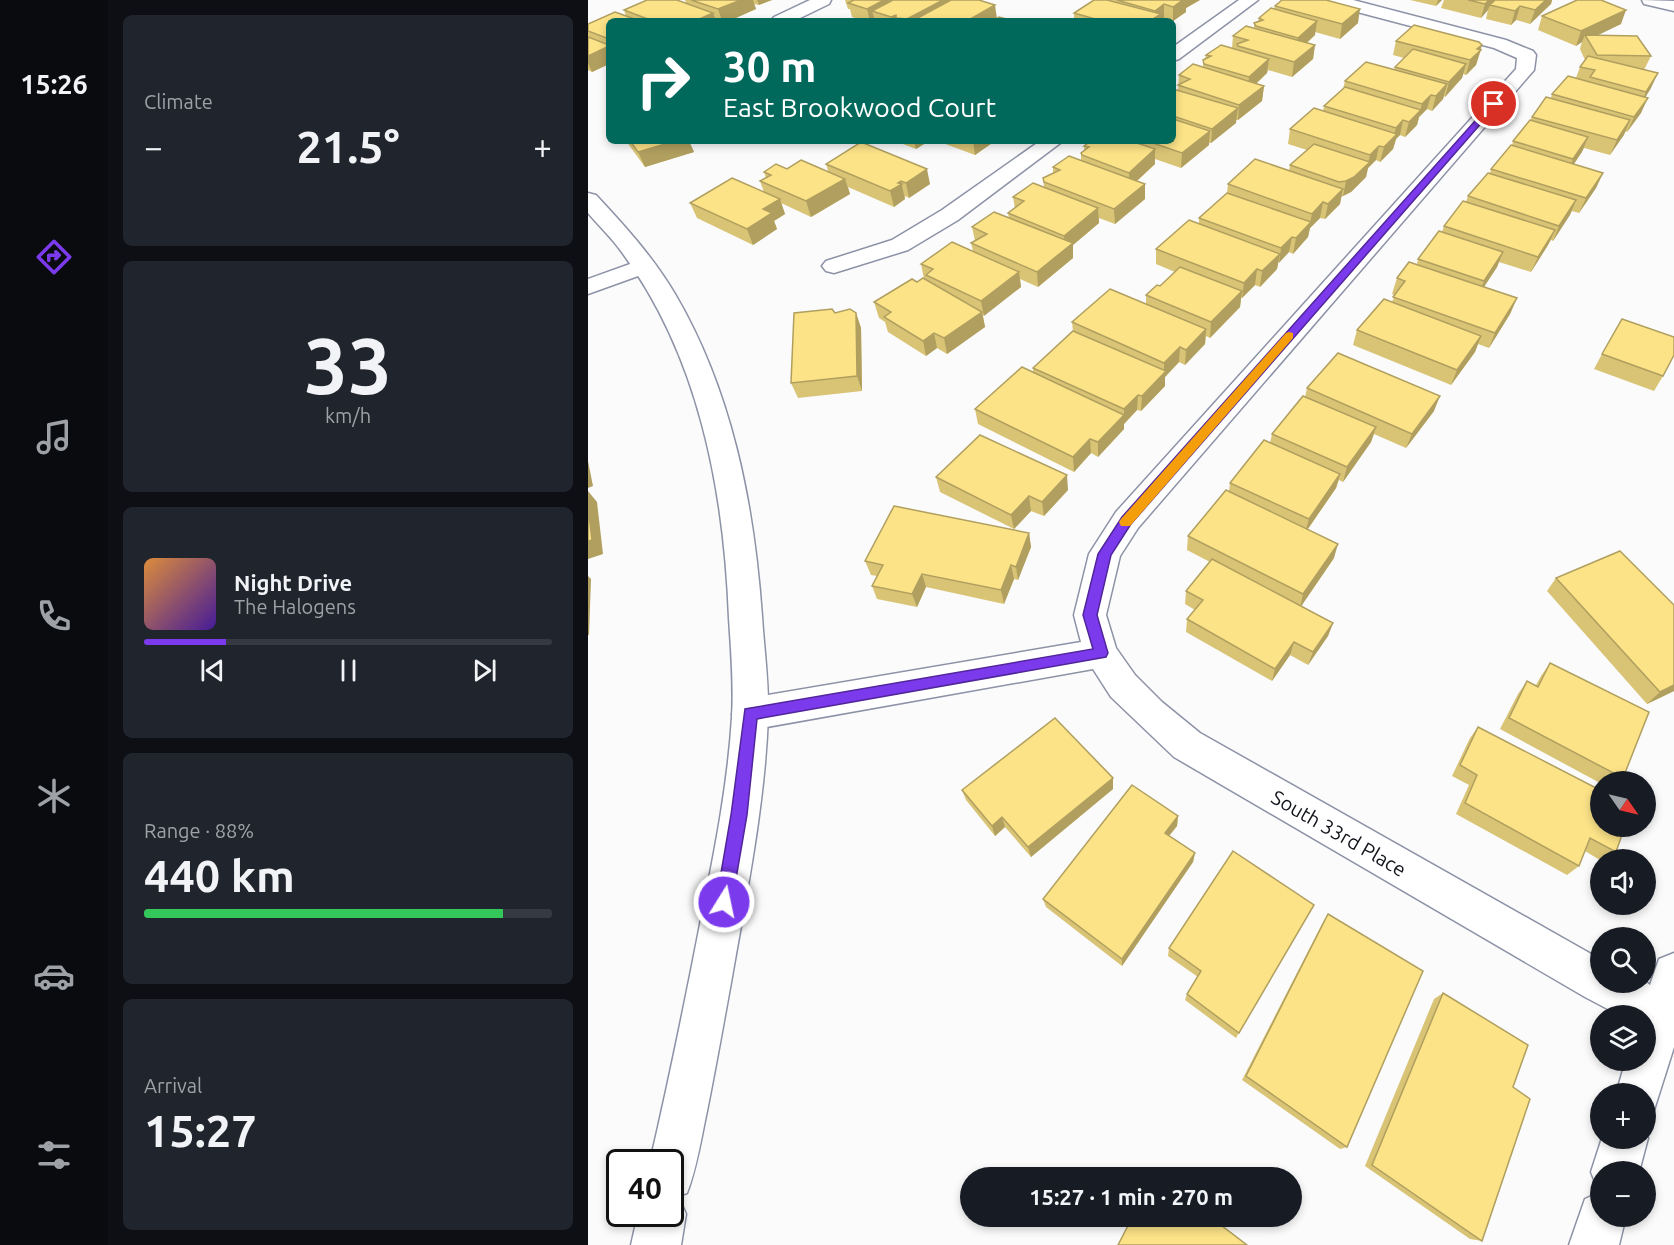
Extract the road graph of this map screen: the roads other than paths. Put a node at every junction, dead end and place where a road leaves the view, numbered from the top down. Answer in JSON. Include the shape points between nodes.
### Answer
{"nodes":[{"id":1,"x":823,"y":0,"type":"edge"},
{"id":2,"x":1250,"y":0,"type":"edge"},
{"id":3,"x":1333,"y":0,"type":"edge"},
{"id":4,"x":1650,"y":0,"type":"edge"},
{"id":5,"x":1674,"y":6,"type":"edge"},
{"id":6,"x":789,"y":18,"type":"edge"},
{"id":7,"x":1176,"y":53,"type":"edge"},
{"id":8,"x":1049,"y":144,"type":"edge"},
{"id":9,"x":588,"y":200,"type":"edge"},
{"id":10,"x":644,"y":266,"type":"junction"},
{"id":11,"x":834,"y":266,"type":"dead end"},
{"id":12,"x":588,"y":287,"type":"edge"},
{"id":13,"x":1101,"y":653,"type":"junction"},
{"id":14,"x":750,"y":714,"type":"junction"},
{"id":15,"x":1674,"y":974,"type":"edge"},
{"id":16,"x":1590,"y":976,"type":"edge"},
{"id":17,"x":1622,"y":993,"type":"edge"},
{"id":18,"x":1661,"y":1014,"type":"junction"},
{"id":19,"x":1641,"y":1083,"type":"edge"},
{"id":20,"x":676,"y":1149,"type":"edge"},
{"id":21,"x":659,"y":1227,"type":"edge"},
{"id":22,"x":1599,"y":1227,"type":"edge"},
{"id":23,"x":656,"y":1245,"type":"edge"},
{"id":24,"x":1594,"y":1245,"type":"edge"}],
"edges":[{"from":1,"to":6,"type":"street"},
{"from":2,"to":7,"type":"street"},
{"from":3,"to":13,"type":"street","name":"South 33rd Place","via":[[1500,44],[1527,56],[1525,70],[1126,520],[1105,554],[1090,615]]},
{"from":4,"to":5,"type":"street"},
{"from":8,"to":11,"type":"street","via":[[950,215],[900,245]]},
{"from":9,"to":10,"type":"street"},
{"from":10,"to":12,"type":"street"},
{"from":10,"to":14,"type":"street","via":[[690,347],[728,464],[745,586]]},
{"from":13,"to":14,"type":"street"},
{"from":13,"to":16,"type":"street","name":"South 33rd Place","via":[[1123,686],[1187,745]]},
{"from":14,"to":20,"type":"street","via":[[739,815]]},
{"from":15,"to":18,"type":"street"},
{"from":17,"to":18,"type":"street","name":"South 33rd Place"},
{"from":18,"to":19,"type":"street"},
{"from":21,"to":23,"type":"street"},
{"from":22,"to":24,"type":"street"}]}
